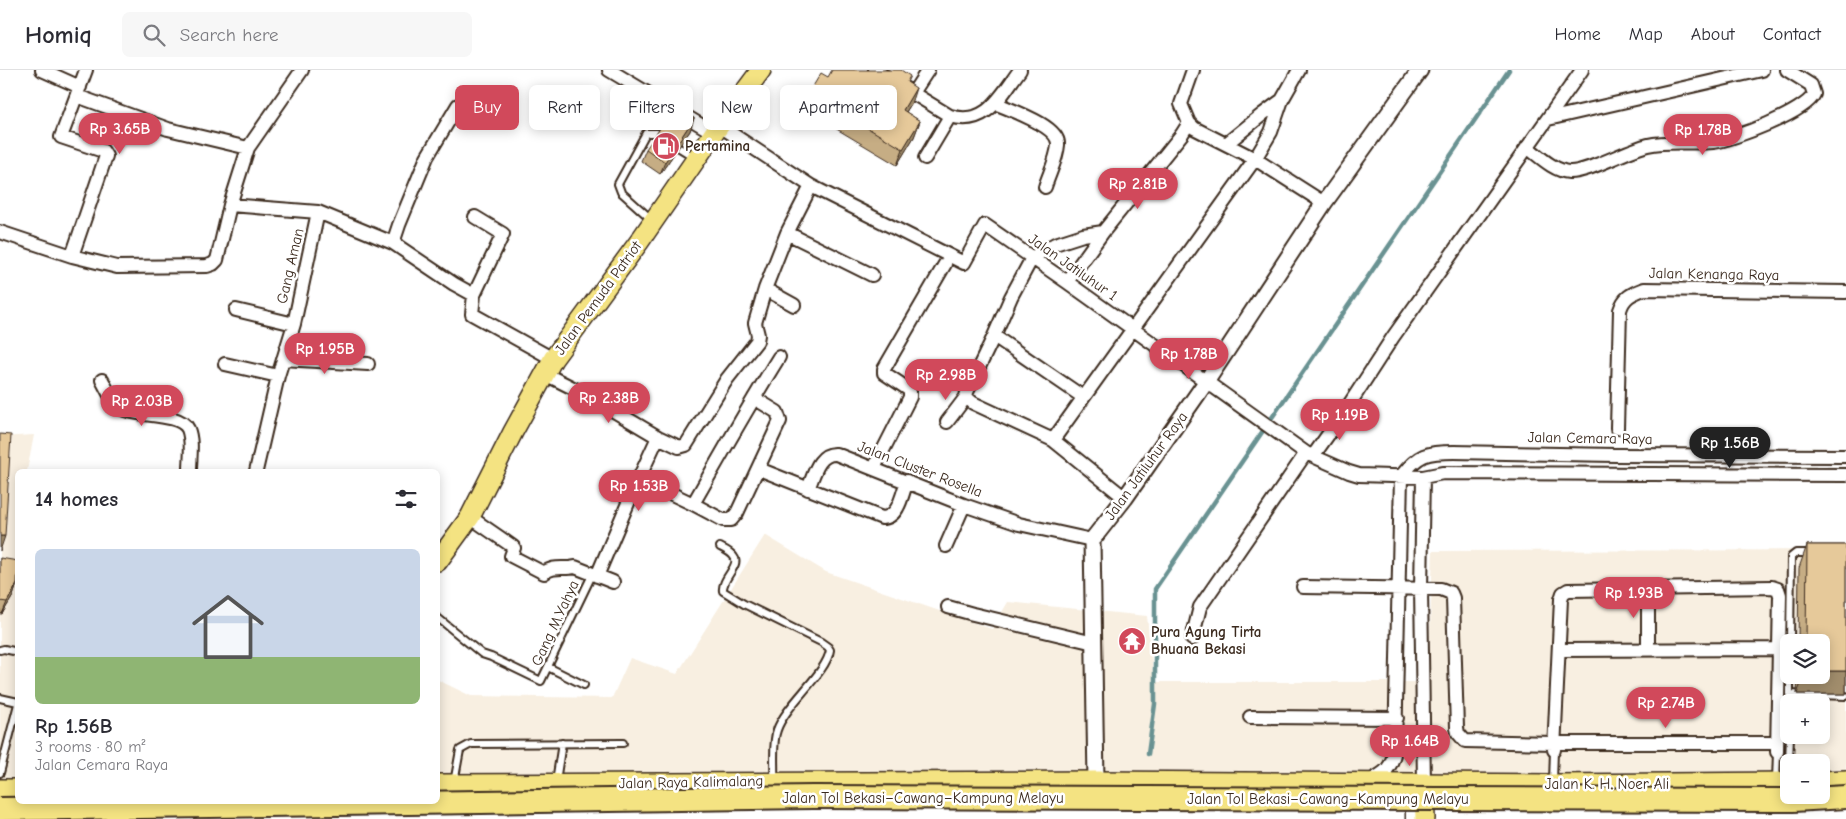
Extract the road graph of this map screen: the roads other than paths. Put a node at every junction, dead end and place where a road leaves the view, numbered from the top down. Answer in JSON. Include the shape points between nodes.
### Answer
{"nodes":[{"id":1,"x":42,"y":70,"type":"edge"},
{"id":2,"x":86,"y":70,"type":"edge"},
{"id":3,"x":302,"y":70,"type":"edge"},
{"id":4,"x":609,"y":70,"type":"edge"},
{"id":5,"x":761,"y":70,"type":"edge"},
{"id":6,"x":876,"y":70,"type":"edge"},
{"id":7,"x":928,"y":70,"type":"edge"},
{"id":8,"x":1020,"y":70,"type":"edge"},
{"id":9,"x":1193,"y":70,"type":"edge"},
{"id":10,"x":1299,"y":70,"type":"edge"},
{"id":11,"x":1420,"y":70,"type":"edge"},
{"id":12,"x":1582,"y":70,"type":"edge"},
{"id":13,"x":1762,"y":70,"type":"edge"},
{"id":14,"x":1787,"y":70,"type":"edge"},
{"id":15,"x":750,"y":85,"type":"edge"},
{"id":16,"x":78,"y":92,"type":"junction"},
{"id":17,"x":913,"y":93,"type":"junction"},
{"id":18,"x":1282,"y":100,"type":"junction"},
{"id":19,"x":995,"y":103,"type":"junction"},
{"id":20,"x":455,"y":109,"type":"edge"},
{"id":21,"x":950,"y":116,"type":"junction"},
{"id":22,"x":1548,"y":119,"type":"junction"},
{"id":23,"x":703,"y":121,"type":"edge"},
{"id":24,"x":1189,"y":123,"type":"junction"},
{"id":25,"x":716,"y":130,"type":"edge"},
{"id":26,"x":719,"y":130,"type":"edge"},
{"id":27,"x":1226,"y":144,"type":"junction"},
{"id":28,"x":1527,"y":147,"type":"junction"},
{"id":29,"x":248,"y":148,"type":"junction"},
{"id":30,"x":696,"y":158,"type":"junction"},
{"id":31,"x":925,"y":158,"type":"dead end"},
{"id":32,"x":1255,"y":159,"type":"junction"},
{"id":33,"x":811,"y":186,"type":"junction"},
{"id":34,"x":1045,"y":187,"type":"dead end"},
{"id":35,"x":1324,"y":204,"type":"junction"},
{"id":36,"x":230,"y":206,"type":"junction"},
{"id":37,"x":318,"y":212,"type":"junction"},
{"id":38,"x":475,"y":217,"type":"dead end"},
{"id":39,"x":654,"y":222,"type":"junction"},
{"id":40,"x":0,"y":232,"type":"edge"},
{"id":41,"x":1103,"y":232,"type":"junction"},
{"id":42,"x":787,"y":233,"type":"junction"},
{"id":43,"x":394,"y":243,"type":"junction"},
{"id":44,"x":72,"y":256,"type":"junction"},
{"id":45,"x":1032,"y":258,"type":"junction"},
{"id":46,"x":945,"y":264,"type":"dead end"},
{"id":47,"x":872,"y":275,"type":"dead end"},
{"id":48,"x":1067,"y":282,"type":"junction"},
{"id":49,"x":765,"y":289,"type":"junction"},
{"id":50,"x":1846,"y":292,"type":"edge"},
{"id":51,"x":474,"y":295,"type":"junction"},
{"id":52,"x":794,"y":305,"type":"dead end"},
{"id":53,"x":236,"y":310,"type":"dead end"},
{"id":54,"x":294,"y":324,"type":"junction"},
{"id":55,"x":1133,"y":329,"type":"junction"},
{"id":56,"x":994,"y":336,"type":"junction"},
{"id":57,"x":779,"y":357,"type":"dead end"},
{"id":58,"x":283,"y":359,"type":"junction"},
{"id":59,"x":225,"y":364,"type":"dead end"},
{"id":60,"x":368,"y":364,"type":"dead end"},
{"id":61,"x":549,"y":366,"type":"junction"},
{"id":62,"x":278,"y":376,"type":"junction"},
{"id":63,"x":102,"y":380,"type":"dead end"},
{"id":64,"x":1206,"y":382,"type":"junction"},
{"id":65,"x":1083,"y":397,"type":"junction"},
{"id":66,"x":754,"y":398,"type":"junction"},
{"id":67,"x":966,"y":398,"type":"junction"},
{"id":68,"x":947,"y":422,"type":"dead end"},
{"id":69,"x":1616,"y":428,"type":"dead end"},
{"id":70,"x":658,"y":437,"type":"junction"},
{"id":71,"x":1053,"y":440,"type":"junction"},
{"id":72,"x":1309,"y":454,"type":"junction"},
{"id":73,"x":1614,"y":455,"type":"junction"},
{"id":74,"x":1846,"y":456,"type":"edge"},
{"id":75,"x":759,"y":468,"type":"junction"},
{"id":76,"x":874,"y":468,"type":"junction"},
{"id":77,"x":190,"y":469,"type":"edge"},
{"id":78,"x":256,"y":469,"type":"edge"},
{"id":79,"x":1614,"y":474,"type":"junction"},
{"id":80,"x":1846,"y":474,"type":"edge"},
{"id":81,"x":1401,"y":476,"type":"junction"},
{"id":82,"x":1423,"y":477,"type":"junction"},
{"id":83,"x":907,"y":481,"type":"junction"},
{"id":84,"x":808,"y":489,"type":"junction"},
{"id":85,"x":672,"y":494,"type":"dead end"},
{"id":86,"x":1125,"y":498,"type":"junction"},
{"id":87,"x":693,"y":504,"type":"junction"},
{"id":88,"x":964,"y":505,"type":"junction"},
{"id":89,"x":470,"y":517,"type":"junction"},
{"id":90,"x":1092,"y":540,"type":"junction"},
{"id":91,"x":720,"y":546,"type":"dead end"},
{"id":92,"x":946,"y":546,"type":"dead end"},
{"id":93,"x":1818,"y":553,"type":"edge"},
{"id":94,"x":440,"y":558,"type":"edge"},
{"id":95,"x":595,"y":574,"type":"junction"},
{"id":96,"x":614,"y":582,"type":"dead end"},
{"id":97,"x":1303,"y":587,"type":"dead end"},
{"id":98,"x":1400,"y":589,"type":"junction"},
{"id":99,"x":1648,"y":589,"type":"junction"},
{"id":100,"x":1421,"y":590,"type":"junction"},
{"id":101,"x":948,"y":607,"type":"dead end"},
{"id":102,"x":440,"y":620,"type":"edge"},
{"id":103,"x":1790,"y":634,"type":"edge"},
{"id":104,"x":1192,"y":639,"type":"dead end"},
{"id":105,"x":1094,"y":643,"type":"junction"},
{"id":106,"x":1778,"y":649,"type":"junction"},
{"id":107,"x":0,"y":650,"type":"edge"},
{"id":108,"x":1560,"y":650,"type":"junction"},
{"id":109,"x":1648,"y":650,"type":"junction"},
{"id":110,"x":15,"y":651,"type":"edge"},
{"id":111,"x":548,"y":667,"type":"junction"},
{"id":112,"x":584,"y":684,"type":"dead end"},
{"id":113,"x":1790,"y":684,"type":"edge"},
{"id":114,"x":1790,"y":694,"type":"edge"},
{"id":115,"x":1830,"y":695,"type":"edge"},
{"id":116,"x":1846,"y":696,"type":"edge"},
{"id":117,"x":0,"y":698,"type":"edge"},
{"id":118,"x":15,"y":702,"type":"edge"},
{"id":119,"x":15,"y":715,"type":"edge"},
{"id":120,"x":1250,"y":717,"type":"dead end"},
{"id":121,"x":1397,"y":718,"type":"junction"},
{"id":122,"x":562,"y":742,"type":"junction"},
{"id":123,"x":623,"y":743,"type":"dead end"},
{"id":124,"x":1554,"y":747,"type":"junction"},
{"id":125,"x":1777,"y":748,"type":"junction"},
{"id":126,"x":1780,"y":768,"type":"edge"},
{"id":127,"x":0,"y":773,"type":"edge"},
{"id":128,"x":1846,"y":780,"type":"edge"},
{"id":129,"x":774,"y":781,"type":"junction"},
{"id":130,"x":1096,"y":781,"type":"junction"},
{"id":131,"x":1830,"y":781,"type":"edge"},
{"id":132,"x":1780,"y":782,"type":"edge"},
{"id":133,"x":446,"y":784,"type":"edge"},
{"id":134,"x":556,"y":784,"type":"junction"},
{"id":135,"x":1366,"y":784,"type":"junction"},
{"id":136,"x":1420,"y":784,"type":"junction"},
{"id":137,"x":1553,"y":784,"type":"junction"},
{"id":138,"x":15,"y":789,"type":"edge"},
{"id":139,"x":0,"y":790,"type":"edge"},
{"id":140,"x":1846,"y":797,"type":"edge"},
{"id":141,"x":440,"y":803,"type":"edge"},
{"id":142,"x":375,"y":804,"type":"edge"},
{"id":143,"x":0,"y":810,"type":"edge"},
{"id":144,"x":1420,"y":814,"type":"edge"}],
"edges":[{"from":1,"to":16,"type":"street"},
{"from":2,"to":16,"type":"street"},
{"from":3,"to":29,"type":"street"},
{"from":4,"to":23,"type":"street","name":"Jalan Jatiluhur 1"},
{"from":5,"to":15,"type":"main road","name":"Jalan Pemuda Patriot"},
{"from":6,"to":17,"type":"street"},
{"from":7,"to":17,"type":"street"},
{"from":8,"to":19,"type":"street"},
{"from":9,"to":24,"type":"street","via":[[1181,104]]},
{"from":10,"to":18,"type":"street"},
{"from":11,"to":35,"type":"street","name":"Jalan Jatiluhur Raya"},
{"from":12,"to":22,"type":"street"},
{"from":13,"to":22,"type":"street"},
{"from":14,"to":28,"type":"street","via":[[1811,85],[1814,94],[1811,99],[1794,112],[1724,140],[1660,142],[1569,172],[1553,166]]},
{"from":16,"to":29,"type":"street","via":[[168,129]]},
{"from":16,"to":44,"type":"street","via":[[61,137],[103,151],[106,156]]},
{"from":17,"to":21,"type":"street"},
{"from":18,"to":27,"type":"street"},
{"from":18,"to":32,"type":"street","via":[[1271,132]]},
{"from":19,"to":21,"type":"street","via":[[969,119]]},
{"from":19,"to":34,"type":"street","via":[[1046,127],[1056,136],[1058,146]]},
{"from":20,"to":43,"type":"street","via":[[427,157]]},
{"from":21,"to":31,"type":"street"},
{"from":22,"to":28,"type":"street"},
{"from":24,"to":27,"type":"street"},
{"from":24,"to":41,"type":"street"},
{"from":25,"to":30,"type":"main road","name":"Jalan Pemuda Patriot"},
{"from":26,"to":33,"type":"street","name":"Jalan Jatiluhur 1"},
{"from":27,"to":32,"type":"street"},
{"from":28,"to":72,"type":"street","via":[[1398,330],[1346,410]]},
{"from":29,"to":36,"type":"street"},
{"from":30,"to":39,"type":"main road","name":"Jalan Pemuda Patriot"},
{"from":30,"to":39,"type":"lane","via":[[657,133],[646,133],[618,184],[621,192]]},
{"from":32,"to":35,"type":"street"},
{"from":32,"to":55,"type":"street"},
{"from":33,"to":42,"type":"street"},
{"from":33,"to":45,"type":"street","name":"Jalan Jatiluhur 1","via":[[964,263],[985,226]]},
{"from":35,"to":64,"type":"street","name":"Jalan Jatiluhur Raya"},
{"from":36,"to":37,"type":"street"},
{"from":36,"to":44,"type":"street","via":[[217,260],[211,265],[117,267]]},
{"from":37,"to":43,"type":"street"},
{"from":37,"to":54,"type":"street","name":"Gang Aman"},
{"from":38,"to":51,"type":"street","via":[[504,234]]},
{"from":39,"to":61,"type":"main road","name":"Jalan Pemuda Patriot"},
{"from":40,"to":44,"type":"street"},
{"from":41,"to":45,"type":"street","via":[[1055,244]]},
{"from":41,"to":48,"type":"street"},
{"from":42,"to":47,"type":"street"},
{"from":42,"to":49,"type":"street"},
{"from":43,"to":51,"type":"street"},
{"from":45,"to":48,"type":"street","name":"Jalan Jatiluhur 1"},
{"from":45,"to":56,"type":"street"},
{"from":46,"to":76,"type":"street","via":[[884,369],[908,389],[910,397]]},
{"from":48,"to":55,"type":"street","name":"Jalan Jatiluhur 1"},
{"from":49,"to":52,"type":"street"},
{"from":49,"to":70,"type":"street","via":[[755,323],[757,341],[727,379],[686,445],[679,447]]},
{"from":50,"to":69,"type":"street","name":"Jalan Kenanga Raya","via":[[1644,289],[1627,296],[1620,310]]},
{"from":51,"to":61,"type":"street","via":[[472,314]]},
{"from":53,"to":54,"type":"street"},
{"from":54,"to":58,"type":"street","name":"Gang Aman"},
{"from":55,"to":64,"type":"street","name":"Jalan Jatiluhur 1"},
{"from":55,"to":65,"type":"street"},
{"from":56,"to":65,"type":"street"},
{"from":56,"to":67,"type":"street"},
{"from":57,"to":66,"type":"street"},
{"from":58,"to":60,"type":"street"},
{"from":58,"to":62,"type":"street","name":"Gang Aman"},
{"from":59,"to":62,"type":"street"},
{"from":61,"to":70,"type":"street","via":[[587,395]]},
{"from":61,"to":89,"type":"main road","name":"Jalan Pemuda Patriot"},
{"from":62,"to":78,"type":"street","name":"Gang Aman"},
{"from":63,"to":77,"type":"street","via":[[122,409],[178,420],[187,426]]},
{"from":64,"to":72,"type":"street","name":"Jalan Jatiluhur 1"},
{"from":64,"to":86,"type":"street","name":"Jalan Jatiluhur Raya"},
{"from":65,"to":71,"type":"street"},
{"from":66,"to":75,"type":"street","via":[[777,412],[780,418]]},
{"from":66,"to":87,"type":"street"},
{"from":67,"to":68,"type":"street"},
{"from":67,"to":71,"type":"street"},
{"from":70,"to":95,"type":"street"},
{"from":71,"to":86,"type":"street"},
{"from":72,"to":81,"type":"street","name":"Jalan Jatiluhur 1","via":[[1359,475]]},
{"from":72,"to":104,"type":"street","via":[[1200,607]]},
{"from":73,"to":74,"type":"street","name":"Jalan Cemara Raya"},
{"from":73,"to":79,"type":"street"},
{"from":73,"to":81,"type":"street","name":"Jalan Cemara Raya","via":[[1427,453],[1413,462]]},
{"from":75,"to":84,"type":"street"},
{"from":75,"to":87,"type":"street","via":[[731,520],[723,520]]},
{"from":76,"to":83,"type":"street","name":"Jalan Cluster Rosella"},
{"from":76,"to":84,"type":"street","name":"Jalan Cluster Rosella","via":[[836,454],[828,455],[819,463]]},
{"from":79,"to":80,"type":"street"},
{"from":79,"to":82,"type":"street","name":"Jalan Jatiluhur 1","via":[[1443,473]]},
{"from":81,"to":82,"type":"street","name":"Jalan Jatiluhur 1"},
{"from":81,"to":98,"type":"street"},
{"from":82,"to":100,"type":"street"},
{"from":83,"to":84,"type":"street","via":[[896,510],[886,518]]},
{"from":83,"to":88,"type":"street","name":"Jalan Cluster Rosella"},
{"from":85,"to":87,"type":"street"},
{"from":86,"to":90,"type":"street","name":"Jalan Jatiluhur Raya"},
{"from":88,"to":90,"type":"street","name":"Jalan Cluster Rosella","via":[[1039,529]]},
{"from":88,"to":92,"type":"street"},
{"from":89,"to":94,"type":"main road","name":"Jalan Pemuda Patriot"},
{"from":89,"to":95,"type":"street","via":[[512,546],[511,556],[544,573],[554,567],[574,567]]},
{"from":90,"to":105,"type":"street"},
{"from":91,"to":129,"type":"lane","via":[[736,562],[723,584],[723,591],[821,642],[830,650],[826,662],[781,719],[776,732]]},
{"from":93,"to":103,"type":"lane","via":[[1796,553],[1791,557]]},
{"from":95,"to":96,"type":"street"},
{"from":95,"to":111,"type":"lane","name":"Gang M.Yahya"},
{"from":97,"to":98,"type":"street"},
{"from":98,"to":100,"type":"street"},
{"from":98,"to":121,"type":"street"},
{"from":99,"to":106,"type":"street","via":[[1772,587],[1780,595]]},
{"from":99,"to":108,"type":"street","via":[[1563,593]]},
{"from":99,"to":109,"type":"street"},
{"from":100,"to":124,"type":"street","via":[[1441,588],[1451,593],[1453,598],[1457,728],[1461,738],[1471,742]]},
{"from":100,"to":136,"type":"street"},
{"from":101,"to":105,"type":"street"},
{"from":102,"to":111,"type":"lane","name":"Gang M.Yahya","via":[[482,654],[542,681]]},
{"from":105,"to":130,"type":"street"},
{"from":106,"to":109,"type":"street"},
{"from":106,"to":125,"type":"street"},
{"from":107,"to":110,"type":"lane"},
{"from":108,"to":109,"type":"street"},
{"from":108,"to":124,"type":"street"},
{"from":111,"to":112,"type":"lane"},
{"from":113,"to":114,"type":"lane"},
{"from":115,"to":116,"type":"lane"},
{"from":117,"to":118,"type":"lane"},
{"from":119,"to":127,"type":"lane"},
{"from":120,"to":121,"type":"street"},
{"from":121,"to":135,"type":"street","via":[[1393,762],[1387,771]]},
{"from":122,"to":123,"type":"lane"},
{"from":122,"to":133,"type":"lane","via":[[464,746]]},
{"from":122,"to":134,"type":"lane"},
{"from":124,"to":125,"type":"street"},
{"from":124,"to":137,"type":"lane"},
{"from":125,"to":126,"type":"lane"},
{"from":128,"to":131,"type":"main road"},
{"from":129,"to":130,"type":"main road","name":"Jalan Raya Kalimalang"},
{"from":129,"to":134,"type":"main road","name":"Jalan Raya Kalimalang"},
{"from":130,"to":135,"type":"main road","name":"Jalan Raya Kalimalang"},
{"from":132,"to":137,"type":"main road","name":"Jalan K. H. Noer Ali"},
{"from":133,"to":134,"type":"main road","name":"Jalan Raya Kalimalang"},
{"from":135,"to":136,"type":"main road","name":"Jalan Raya Kalimalang"},
{"from":136,"to":137,"type":"main road","name":"Jalan K. H. Noer Ali"},
{"from":136,"to":144,"type":"main road"},
{"from":138,"to":139,"type":"main road"},
{"from":140,"to":141,"type":"highway","name":"Jalan Tol Bekasi–Cawang–Kampung Melayu","bridge":true,"via":[[1793,800],[813,797]]},
{"from":142,"to":143,"type":"highway","name":"Jalan Tol Bekasi–Cawang–Kampung Melayu","bridge":true}]}
